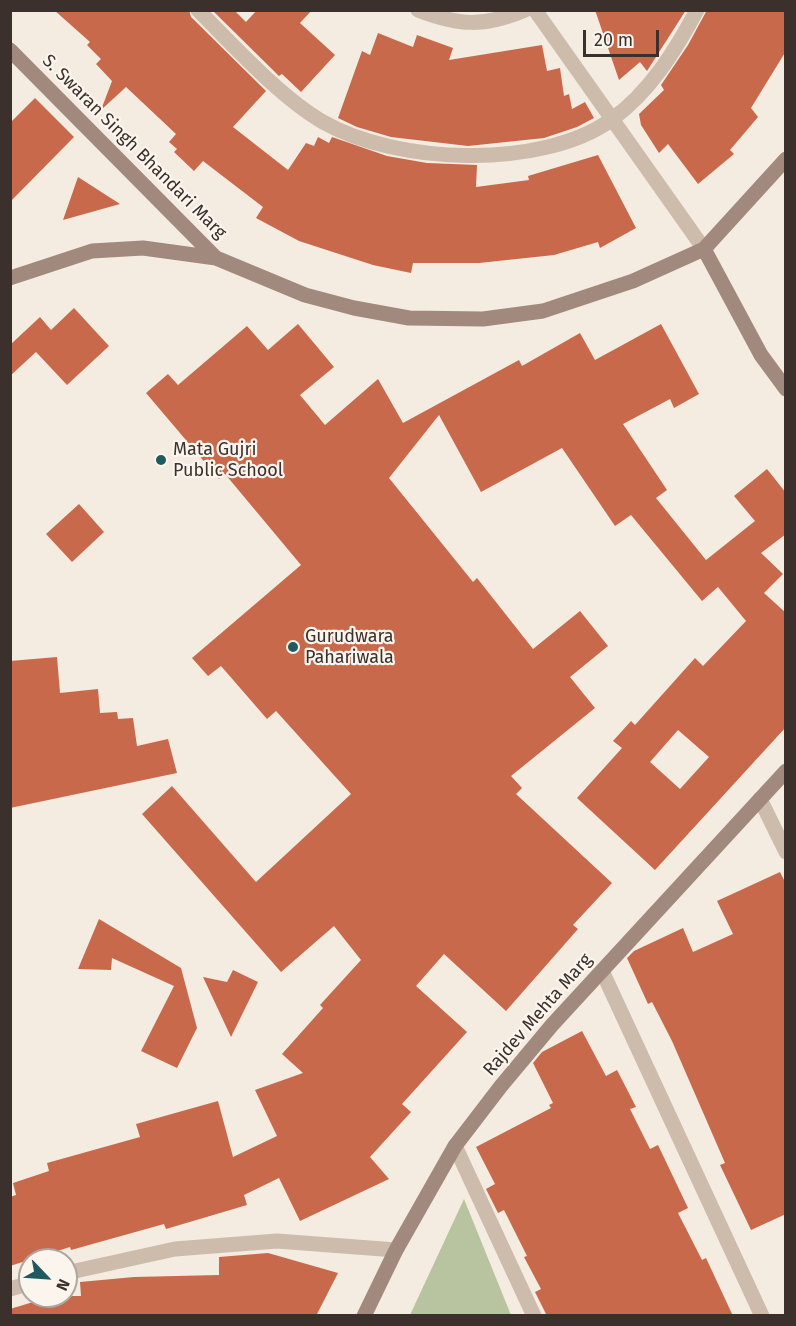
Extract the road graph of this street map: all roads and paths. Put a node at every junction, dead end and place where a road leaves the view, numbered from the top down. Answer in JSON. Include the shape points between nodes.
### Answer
{"nodes":[{"id":1,"x":198,"y":10,"type":"edge"},
{"id":2,"x":418,"y":10,"type":"edge"},
{"id":3,"x":525,"y":10,"type":"edge"},
{"id":4,"x":535,"y":10,"type":"edge"},
{"id":5,"x":698,"y":10,"type":"edge"},
{"id":6,"x":10,"y":50,"type":"edge"},
{"id":7,"x":611,"y":120,"type":"junction"},
{"id":8,"x":786,"y":159,"type":"edge"},
{"id":9,"x":704,"y":249,"type":"junction"},
{"id":10,"x":216,"y":258,"type":"junction"},
{"id":11,"x":10,"y":278,"type":"edge"},
{"id":12,"x":786,"y":389,"type":"edge"},
{"id":13,"x":786,"y":771,"type":"edge"},
{"id":14,"x":760,"y":799,"type":"junction"},
{"id":15,"x":786,"y":852,"type":"edge"},
{"id":16,"x":602,"y":971,"type":"junction"},
{"id":17,"x":455,"y":1146,"type":"junction"},
{"id":18,"x":396,"y":1251,"type":"junction"},
{"id":19,"x":78,"y":1270,"type":"edge"},
{"id":20,"x":364,"y":1316,"type":"edge"},
{"id":21,"x":534,"y":1316,"type":"edge"},
{"id":22,"x":762,"y":1316,"type":"edge"}],
"edges":[{"from":1,"to":7,"type":"street","via":[[266,78],[322,121],[365,140],[438,154],[492,154],[547,147],[575,139]]},
{"from":2,"to":3,"type":"street","via":[[446,21],[477,24]]},
{"from":4,"to":7,"type":"street"},
{"from":5,"to":7,"type":"street","via":[[674,55]]},
{"from":6,"to":10,"type":"street","name":"S. Swaran Singh Bhandari Marg"},
{"from":7,"to":9,"type":"street"},
{"from":8,"to":9,"type":"street","name":"S. Swaran Singh Bhandari Marg"},
{"from":9,"to":10,"type":"street","name":"S. Swaran Singh Bhandari Marg","via":[[633,281],[543,311],[483,318],[410,318],[354,308],[305,295]]},
{"from":9,"to":12,"type":"street","via":[[761,355]]},
{"from":10,"to":11,"type":"street","via":[[143,248],[92,251]]},
{"from":13,"to":14,"type":"street","name":"Rajdev Mehta Marg"},
{"from":14,"to":15,"type":"street"},
{"from":14,"to":16,"type":"street","name":"Rajdev Mehta Marg"},
{"from":16,"to":17,"type":"street","name":"Rajdev Mehta Marg","via":[[508,1077]]},
{"from":16,"to":22,"type":"street"},
{"from":17,"to":18,"type":"street","name":"Rajdev Mehta Marg"},
{"from":17,"to":21,"type":"street"},
{"from":18,"to":19,"type":"street","via":[[277,1240],[175,1249]]},
{"from":18,"to":20,"type":"street","name":"Rajdev Mehta Marg"}]}
